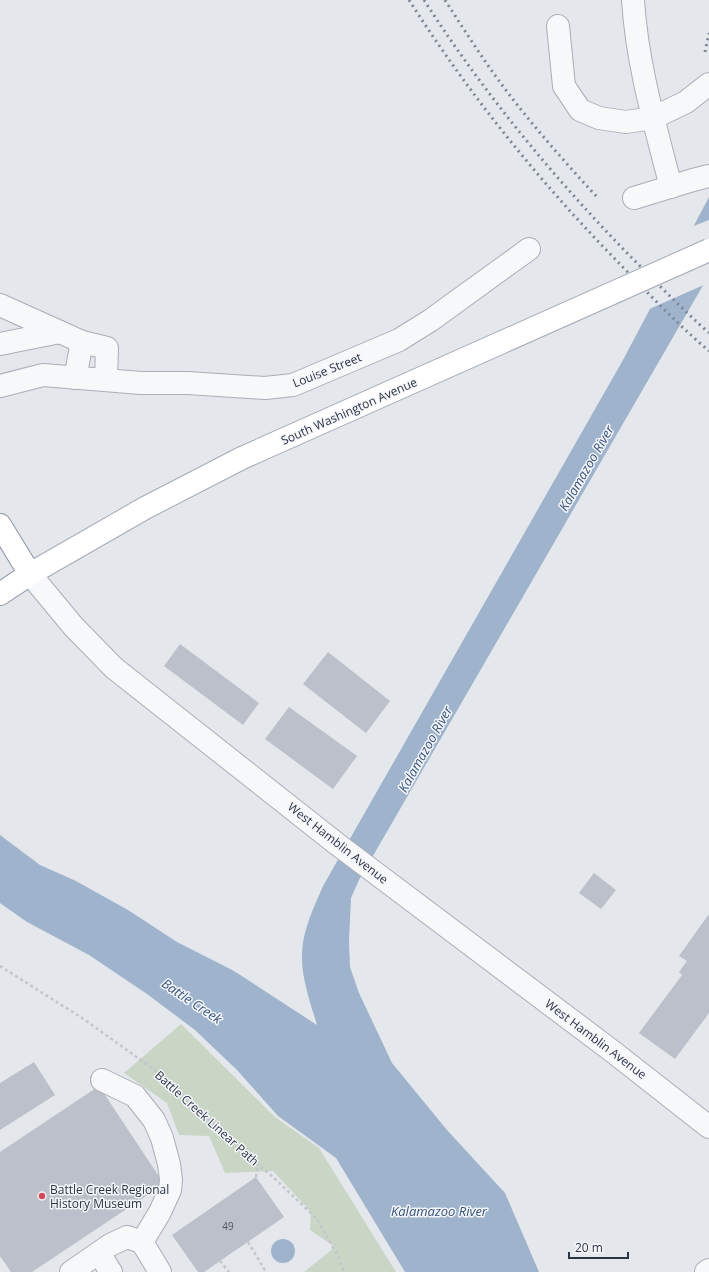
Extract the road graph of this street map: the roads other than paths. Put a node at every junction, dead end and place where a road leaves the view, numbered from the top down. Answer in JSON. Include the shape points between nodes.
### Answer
{"nodes":[{"id":1,"x":633,"y":0,"type":"edge"},
{"id":2,"x":558,"y":26,"type":"dead end"},
{"id":3,"x":709,"y":84,"type":"edge"},
{"id":4,"x":653,"y":118,"type":"junction"},
{"id":5,"x":701,"y":178,"type":"edge"},
{"id":6,"x":671,"y":187,"type":"junction"},
{"id":7,"x":634,"y":198,"type":"dead end"},
{"id":8,"x":529,"y":249,"type":"dead end"},
{"id":9,"x":709,"y":250,"type":"edge"},
{"id":10,"x":0,"y":305,"type":"edge"},
{"id":11,"x":60,"y":332,"type":"junction"},
{"id":12,"x":82,"y":342,"type":"junction"},
{"id":13,"x":0,"y":344,"type":"edge"},
{"id":14,"x":75,"y":378,"type":"junction"},
{"id":15,"x":106,"y":380,"type":"junction"},
{"id":16,"x":0,"y":386,"type":"edge"},
{"id":17,"x":0,"y":525,"type":"edge"},
{"id":18,"x":30,"y":574,"type":"junction"},
{"id":19,"x":0,"y":594,"type":"edge"},
{"id":20,"x":102,"y":1080,"type":"dead end"},
{"id":21,"x":709,"y":1127,"type":"edge"},
{"id":22,"x":142,"y":1242,"type":"junction"},
{"id":23,"x":99,"y":1253,"type":"junction"},
{"id":24,"x":709,"y":1270,"type":"edge"},
{"id":25,"x":71,"y":1272,"type":"edge"},
{"id":26,"x":111,"y":1272,"type":"edge"},
{"id":27,"x":160,"y":1272,"type":"edge"},
{"id":28,"x":706,"y":1272,"type":"edge"}],
"edges":[{"from":1,"to":4,"type":"street","via":[[634,23]]},
{"from":2,"to":4,"type":"street","via":[[564,86],[580,110],[599,118],[626,122]]},
{"from":3,"to":4,"type":"street","via":[[686,102]]},
{"from":4,"to":6,"type":"street"},
{"from":5,"to":6,"type":"street"},
{"from":6,"to":7,"type":"street"},
{"from":8,"to":15,"type":"street","name":"Louise Street","via":[[432,320],[399,340],[293,385],[265,388]]},
{"from":9,"to":18,"type":"main road","name":"South Washington Avenue","bridge":true,"via":[[242,458],[145,508]]},
{"from":10,"to":11,"type":"street"},
{"from":11,"to":12,"type":"street"},
{"from":11,"to":13,"type":"street"},
{"from":12,"to":14,"type":"street"},
{"from":12,"to":15,"type":"street","via":[[107,348]]},
{"from":14,"to":15,"type":"street","name":"Louise Street"},
{"from":14,"to":16,"type":"street","name":"Louise Street","via":[[44,375]]},
{"from":17,"to":18,"type":"main road","name":"West Hamblin Avenue"},
{"from":18,"to":19,"type":"main road","name":"South Washington Avenue"},
{"from":18,"to":21,"type":"street","name":"West Hamblin Avenue","via":[[73,626],[114,668],[337,844]]},
{"from":20,"to":22,"type":"street","via":[[135,1096],[154,1120],[169,1164],[170,1190]]},
{"from":22,"to":23,"type":"street","via":[[127,1237]]},
{"from":22,"to":27,"type":"street"},
{"from":23,"to":25,"type":"street"},
{"from":23,"to":26,"type":"street"},
{"from":24,"to":28,"type":"street"}]}
